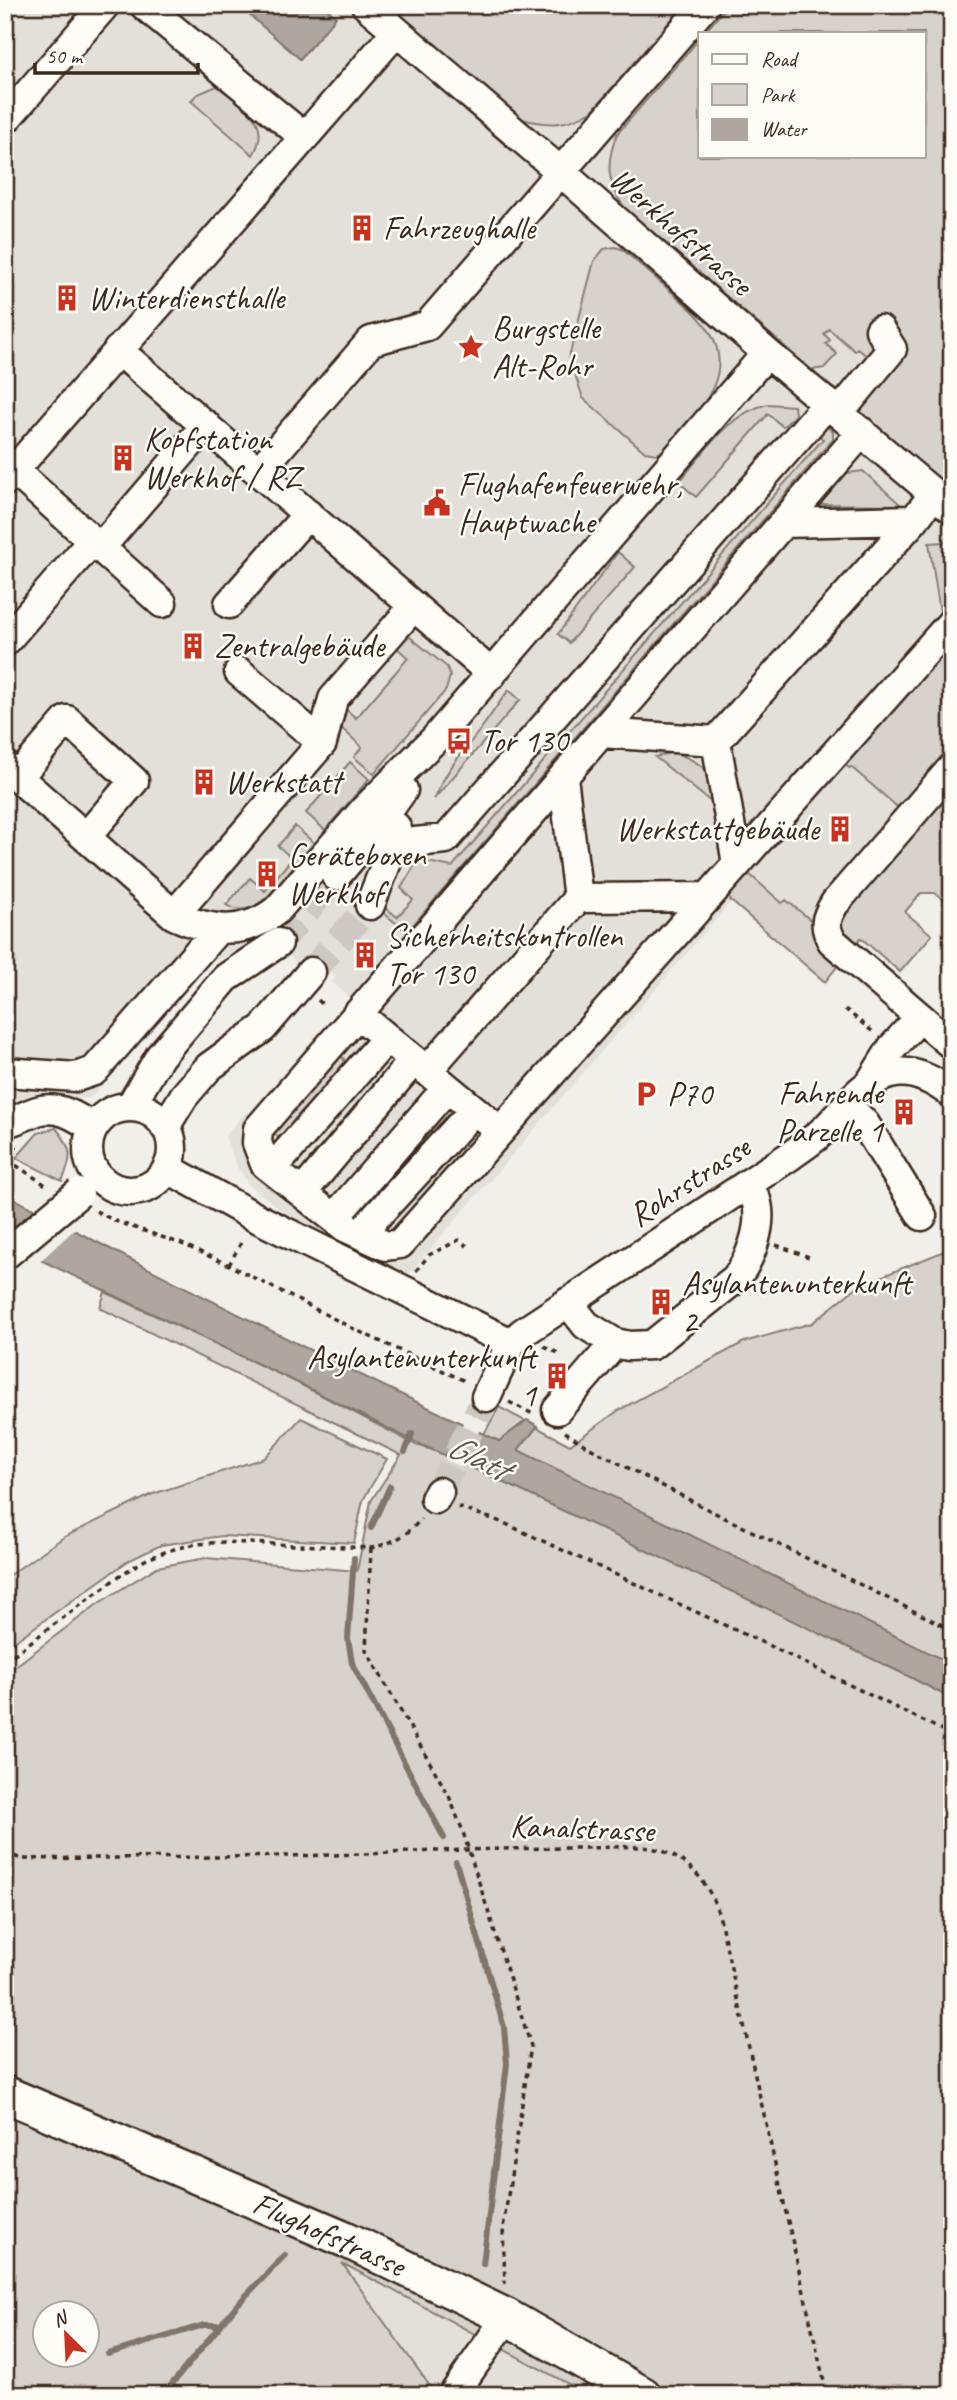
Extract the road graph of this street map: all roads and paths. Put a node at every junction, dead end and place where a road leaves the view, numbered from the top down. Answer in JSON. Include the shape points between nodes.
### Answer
{"nodes":[{"id":1,"x":105,"y":5,"type":"edge"},
{"id":2,"x":144,"y":5,"type":"edge"},
{"id":3,"x":366,"y":5,"type":"edge"},
{"id":4,"x":705,"y":5,"type":"edge"},
{"id":5,"x":396,"y":32,"type":"junction"},
{"id":6,"x":5,"y":120,"type":"edge"},
{"id":7,"x":303,"y":136,"type":"junction"},
{"id":8,"x":561,"y":172,"type":"junction"},
{"id":9,"x":880,"y":330,"type":"dead end"},
{"id":10,"x":118,"y":350,"type":"junction"},
{"id":11,"x":767,"y":354,"type":"junction"},
{"id":12,"x":833,"y":408,"type":"junction"},
{"id":13,"x":206,"y":425,"type":"junction"},
{"id":14,"x":862,"y":432,"type":"junction"},
{"id":15,"x":259,"y":471,"type":"junction"},
{"id":16,"x":10,"y":476,"type":"edge"},
{"id":17,"x":943,"y":501,"type":"edge"},
{"id":18,"x":308,"y":513,"type":"junction"},
{"id":19,"x":914,"y":520,"type":"junction"},
{"id":20,"x":783,"y":523,"type":"junction"},
{"id":21,"x":96,"y":545,"type":"junction"},
{"id":22,"x":162,"y":603,"type":"dead end"},
{"id":23,"x":229,"y":604,"type":"dead end"},
{"id":24,"x":414,"y":606,"type":"junction"},
{"id":25,"x":952,"y":622,"type":"edge"},
{"id":26,"x":5,"y":642,"type":"edge"},
{"id":27,"x":239,"y":671,"type":"dead end"},
{"id":28,"x":492,"y":674,"type":"junction"},
{"id":29,"x":601,"y":733,"type":"junction"},
{"id":30,"x":434,"y":740,"type":"junction"},
{"id":31,"x":716,"y":741,"type":"junction"},
{"id":32,"x":322,"y":743,"type":"junction"},
{"id":33,"x":952,"y":768,"type":"edge"},
{"id":34,"x":12,"y":771,"type":"edge"},
{"id":35,"x":563,"y":777,"type":"junction"},
{"id":36,"x":400,"y":793,"type":"junction"},
{"id":37,"x":86,"y":837,"type":"junction"},
{"id":38,"x":394,"y":844,"type":"junction"},
{"id":39,"x":737,"y":864,"type":"junction"},
{"id":40,"x":708,"y":897,"type":"junction"},
{"id":41,"x":578,"y":898,"type":"junction"},
{"id":42,"x":174,"y":915,"type":"junction"},
{"id":43,"x":224,"y":929,"type":"junction"},
{"id":44,"x":226,"y":978,"type":"junction"},
{"id":45,"x":845,"y":1009,"type":"dead end"},
{"id":46,"x":358,"y":1014,"type":"junction"},
{"id":47,"x":920,"y":1017,"type":"junction"},
{"id":48,"x":387,"y":1038,"type":"junction"},
{"id":49,"x":952,"y":1045,"type":"edge"},
{"id":50,"x":892,"y":1048,"type":"junction"},
{"id":51,"x":5,"y":1072,"type":"edge"},
{"id":52,"x":430,"y":1073,"type":"junction"},
{"id":53,"x":870,"y":1083,"type":"junction"},
{"id":54,"x":952,"y":1094,"type":"edge"},
{"id":55,"x":847,"y":1105,"type":"junction"},
{"id":56,"x":130,"y":1107,"type":"junction"},
{"id":57,"x":474,"y":1110,"type":"junction"},
{"id":58,"x":5,"y":1123,"type":"edge"},
{"id":59,"x":165,"y":1127,"type":"junction"},
{"id":60,"x":93,"y":1128,"type":"junction"},
{"id":61,"x":500,"y":1132,"type":"junction"},
{"id":62,"x":5,"y":1158,"type":"edge"},
{"id":63,"x":167,"y":1168,"type":"junction"},
{"id":64,"x":272,"y":1169,"type":"junction"},
{"id":65,"x":748,"y":1186,"type":"junction"},
{"id":66,"x":81,"y":1192,"type":"junction"},
{"id":67,"x":302,"y":1192,"type":"junction"},
{"id":68,"x":922,"y":1216,"type":"dead end"},
{"id":69,"x":255,"y":1217,"type":"junction"},
{"id":70,"x":334,"y":1218,"type":"junction"},
{"id":71,"x":360,"y":1234,"type":"junction"},
{"id":72,"x":755,"y":1238,"type":"junction"},
{"id":73,"x":467,"y":1246,"type":"dead end"},
{"id":74,"x":5,"y":1255,"type":"edge"},
{"id":75,"x":810,"y":1257,"type":"dead end"},
{"id":76,"x":229,"y":1265,"type":"junction"},
{"id":77,"x":415,"y":1272,"type":"dead end"},
{"id":78,"x":568,"y":1302,"type":"junction"},
{"id":79,"x":511,"y":1343,"type":"junction"},
{"id":80,"x":615,"y":1343,"type":"junction"},
{"id":81,"x":487,"y":1395,"type":"junction"},
{"id":82,"x":552,"y":1418,"type":"junction"},
{"id":83,"x":371,"y":1548,"type":"junction"},
{"id":84,"x":952,"y":1630,"type":"edge"},
{"id":85,"x":5,"y":1661,"type":"edge"},
{"id":86,"x":952,"y":1735,"type":"edge"},
{"id":87,"x":468,"y":1848,"type":"junction"},
{"id":88,"x":5,"y":1853,"type":"edge"},
{"id":89,"x":5,"y":2094,"type":"edge"},
{"id":90,"x":507,"y":2317,"type":"junction"},
{"id":91,"x":453,"y":2395,"type":"edge"},
{"id":92,"x":643,"y":2395,"type":"edge"},
{"id":93,"x":827,"y":2395,"type":"edge"}],
"edges":[{"from":1,"to":6,"type":"street"},
{"from":2,"to":7,"type":"street"},
{"from":3,"to":5,"type":"street","name":"Werkhofstrasse"},
{"from":4,"to":8,"type":"street"},
{"from":5,"to":7,"type":"street"},
{"from":5,"to":8,"type":"street","name":"Werkhofstrasse"},
{"from":7,"to":10,"type":"street"},
{"from":8,"to":11,"type":"street","name":"Werkhofstrasse"},
{"from":8,"to":15,"type":"street","via":[[427,326],[371,341]]},
{"from":9,"to":12,"type":"street","via":[[892,349]]},
{"from":10,"to":13,"type":"street"},
{"from":10,"to":16,"type":"street"},
{"from":11,"to":12,"type":"street","name":"Werkhofstrasse"},
{"from":11,"to":28,"type":"street"},
{"from":12,"to":14,"type":"street","name":"Werkhofstrasse"},
{"from":12,"to":38,"type":"street","via":[[446,839]]},
{"from":13,"to":15,"type":"street"},
{"from":13,"to":21,"type":"street"},
{"from":14,"to":17,"type":"street","name":"Werkhofstrasse"},
{"from":14,"to":20,"type":"street"},
{"from":15,"to":18,"type":"street"},
{"from":16,"to":21,"type":"street"},
{"from":17,"to":19,"type":"street"},
{"from":18,"to":23,"type":"street"},
{"from":18,"to":24,"type":"street"},
{"from":19,"to":20,"type":"street"},
{"from":19,"to":31,"type":"street"},
{"from":20,"to":29,"type":"street"},
{"from":21,"to":22,"type":"street"},
{"from":21,"to":26,"type":"street"},
{"from":24,"to":28,"type":"street"},
{"from":24,"to":32,"type":"street","via":[[333,699]]},
{"from":25,"to":39,"type":"street"},
{"from":27,"to":32,"type":"street"},
{"from":28,"to":30,"type":"street"},
{"from":29,"to":31,"type":"street"},
{"from":29,"to":35,"type":"street"},
{"from":30,"to":36,"type":"street"},
{"from":30,"to":43,"type":"street","via":[[364,810],[276,910],[250,926]]},
{"from":31,"to":39,"type":"street"},
{"from":32,"to":42,"type":"street"},
{"from":33,"to":47,"type":"street","via":[[835,903],[825,925],[832,941]]},
{"from":34,"to":37,"type":"street"},
{"from":34,"to":37,"type":"street","via":[[67,720],[134,780]]},
{"from":35,"to":41,"type":"street"},
{"from":35,"to":46,"type":"street"},
{"from":36,"to":38,"type":"street"},
{"from":36,"to":38,"type":"street","via":[[370,836],[354,891]]},
{"from":37,"to":42,"type":"street"},
{"from":39,"to":40,"type":"street"},
{"from":40,"to":41,"type":"street"},
{"from":40,"to":61,"type":"street"},
{"from":41,"to":52,"type":"street"},
{"from":42,"to":43,"type":"street"},
{"from":43,"to":44,"type":"street","via":[[239,952]]},
{"from":43,"to":51,"type":"street","via":[[94,1071],[76,1077]]},
{"from":44,"to":56,"type":"street","via":[[160,1056]]},
{"from":44,"to":59,"type":"street","via":[[295,959],[263,1028],[209,1067]]},
{"from":45,"to":50,"type":"path"},
{"from":46,"to":48,"type":"street"},
{"from":46,"to":64,"type":"street","via":[[258,1129],[257,1143],[265,1164]]},
{"from":47,"to":49,"type":"street"},
{"from":47,"to":50,"type":"street"},
{"from":48,"to":52,"type":"street"},
{"from":48,"to":64,"type":"street"},
{"from":50,"to":53,"type":"street"},
{"from":52,"to":57,"type":"street"},
{"from":52,"to":67,"type":"street"},
{"from":52,"to":70,"type":"street"},
{"from":53,"to":54,"type":"street","name":"Rohrstrasse","via":[[911,1072],[932,1078]]},
{"from":53,"to":55,"type":"street","name":"Rohrstrasse"},
{"from":55,"to":65,"type":"street","name":"Rohrstrasse","via":[[825,1130]]},
{"from":55,"to":68,"type":"street","via":[[865,1124]]},
{"from":56,"to":59,"type":"street","via":[[150,1112]]},
{"from":56,"to":60,"type":"street","via":[[109,1112]]},
{"from":57,"to":61,"type":"street"},
{"from":57,"to":71,"type":"street"},
{"from":58,"to":60,"type":"street","via":[[59,1109]]},
{"from":59,"to":63,"type":"street","via":[[172,1147]]},
{"from":60,"to":66,"type":"street"},
{"from":61,"to":71,"type":"street","via":[[400,1244],[386,1246]]},
{"from":62,"to":66,"type":"path","via":[[28,1175]]},
{"from":63,"to":66,"type":"street","via":[[151,1185],[129,1191]]},
{"from":63,"to":69,"type":"street"},
{"from":64,"to":67,"type":"street"},
{"from":65,"to":72,"type":"street","via":[[758,1214]]},
{"from":65,"to":78,"type":"street","name":"Rohrstrasse"},
{"from":66,"to":74,"type":"street","bridge":true},
{"from":66,"to":76,"type":"path","via":[[115,1221]]},
{"from":67,"to":70,"type":"street"},
{"from":69,"to":76,"type":"path"},
{"from":69,"to":79,"type":"street"},
{"from":70,"to":71,"type":"street"},
{"from":72,"to":75,"type":"path"},
{"from":72,"to":80,"type":"street","via":[[744,1269],[735,1279],[652,1345]]},
{"from":73,"to":77,"type":"path","via":[[459,1240],[429,1255]]},
{"from":76,"to":81,"type":"path"},
{"from":78,"to":79,"type":"street","name":"Rohrstrasse"},
{"from":78,"to":80,"type":"street","via":[[586,1325]]},
{"from":79,"to":81,"type":"street","name":"Rohrstrasse"},
{"from":80,"to":82,"type":"street"},
{"from":81,"to":82,"type":"path"},
{"from":82,"to":84,"type":"path","via":[[588,1447]]},
{"from":83,"to":85,"type":"path","via":[[224,1542],[170,1550],[122,1574]]},
{"from":83,"to":86,"type":"path","via":[[393,1542],[415,1527],[437,1495],[772,1647]]},
{"from":83,"to":87,"type":"path","via":[[366,1650],[449,1796]]},
{"from":87,"to":88,"type":"path","name":"Kanalstrasse","via":[[22,1858]]},
{"from":87,"to":90,"type":"path","via":[[531,2046],[503,2228]]},
{"from":87,"to":93,"type":"path","name":"Kanalstrasse","via":[[634,1847],[662,1851],[701,1877],[720,1919]]},
{"from":89,"to":90,"type":"main road","name":"Flughofstrasse","via":[[260,2202]]},
{"from":90,"to":91,"type":"street"},
{"from":90,"to":92,"type":"main road","name":"Flughofstrasse"}]}
